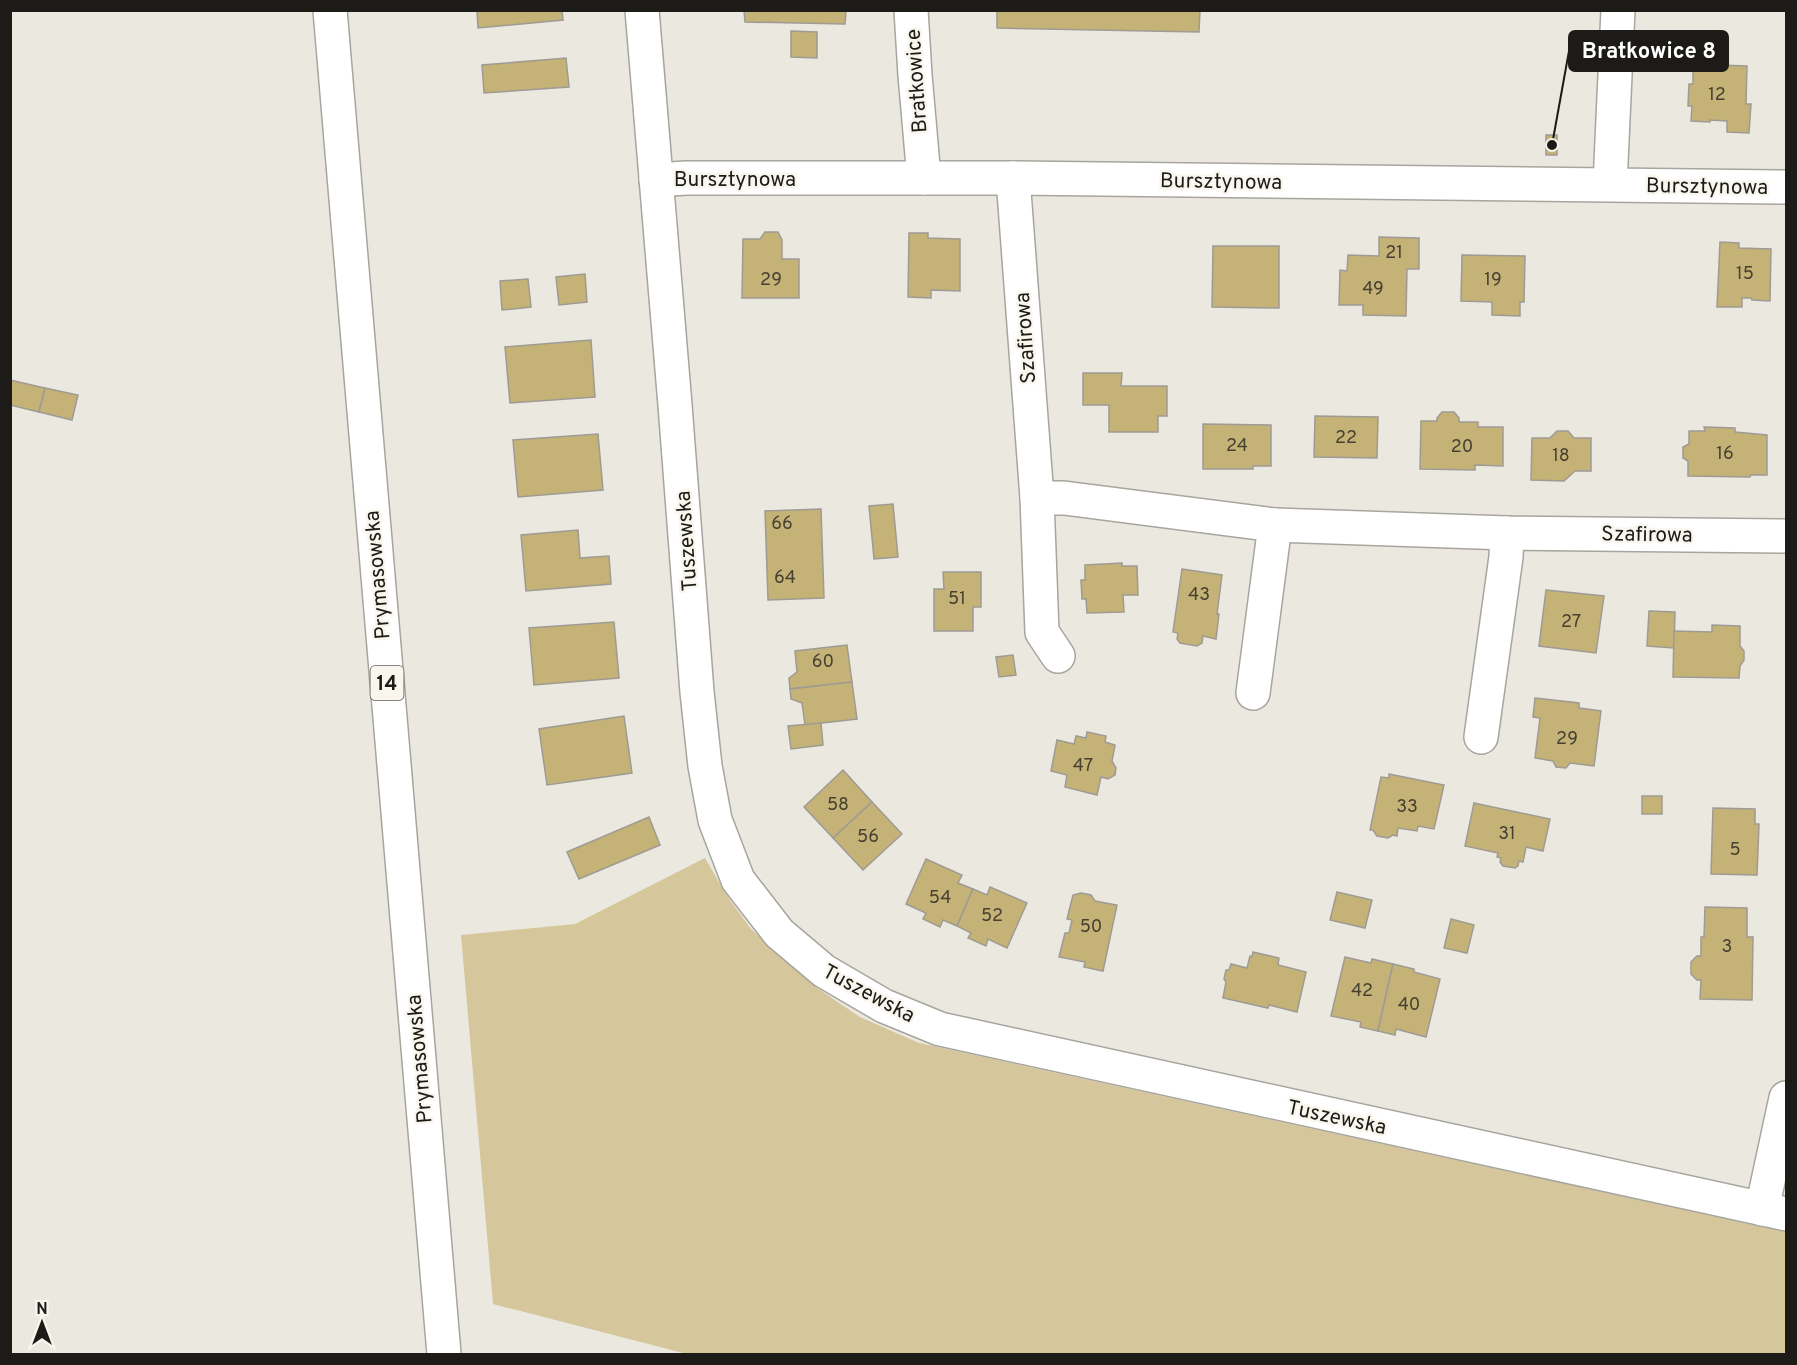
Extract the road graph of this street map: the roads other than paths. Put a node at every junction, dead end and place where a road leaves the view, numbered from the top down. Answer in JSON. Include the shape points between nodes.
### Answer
{"nodes":[{"id":1,"x":330,"y":10,"type":"edge"},
{"id":2,"x":642,"y":10,"type":"edge"},
{"id":3,"x":911,"y":10,"type":"edge"},
{"id":4,"x":1618,"y":10,"type":"edge"},
{"id":5,"x":923,"y":164,"type":"junction"},
{"id":6,"x":1013,"y":178,"type":"junction"},
{"id":7,"x":656,"y":180,"type":"junction"},
{"id":8,"x":1610,"y":184,"type":"junction"},
{"id":9,"x":1786,"y":187,"type":"edge"},
{"id":10,"x":1037,"y":498,"type":"junction"},
{"id":11,"x":1275,"y":525,"type":"junction"},
{"id":12,"x":1508,"y":533,"type":"junction"},
{"id":13,"x":1786,"y":536,"type":"edge"},
{"id":14,"x":1058,"y":656,"type":"dead end"},
{"id":15,"x":1253,"y":693,"type":"dead end"},
{"id":16,"x":1481,"y":737,"type":"dead end"},
{"id":17,"x":1786,"y":1098,"type":"edge"},
{"id":18,"x":1774,"y":1212,"type":"edge"},
{"id":19,"x":444,"y":1354,"type":"edge"}],
"edges":[{"from":1,"to":19,"type":"street","name":"Prymasowska","number":"14"},
{"from":2,"to":7,"type":"street","name":"Tuszewska"},
{"from":3,"to":5,"type":"street","name":"Bratkowice"},
{"from":4,"to":8,"type":"street"},
{"from":5,"to":6,"type":"street","name":"Bursztynowa"},
{"from":5,"to":7,"type":"street","name":"Bursztynowa"},
{"from":6,"to":8,"type":"street","name":"Bursztynowa"},
{"from":6,"to":10,"type":"street","name":"Szafirowa"},
{"from":7,"to":18,"type":"street","name":"Tuszewska","via":[[705,766],[715,820],[738,880],[779,933],[824,971],[884,1006],[940,1029]]},
{"from":8,"to":9,"type":"street","name":"Bursztynowa"},
{"from":10,"to":11,"type":"street","name":"Szafirowa","via":[[1064,498]]},
{"from":10,"to":14,"type":"street","name":"Szafirowa","via":[[1042,632]]},
{"from":11,"to":12,"type":"street","name":"Szafirowa"},
{"from":11,"to":15,"type":"street"},
{"from":12,"to":13,"type":"street","name":"Szafirowa"},
{"from":12,"to":16,"type":"street"},
{"from":17,"to":18,"type":"street"}]}
